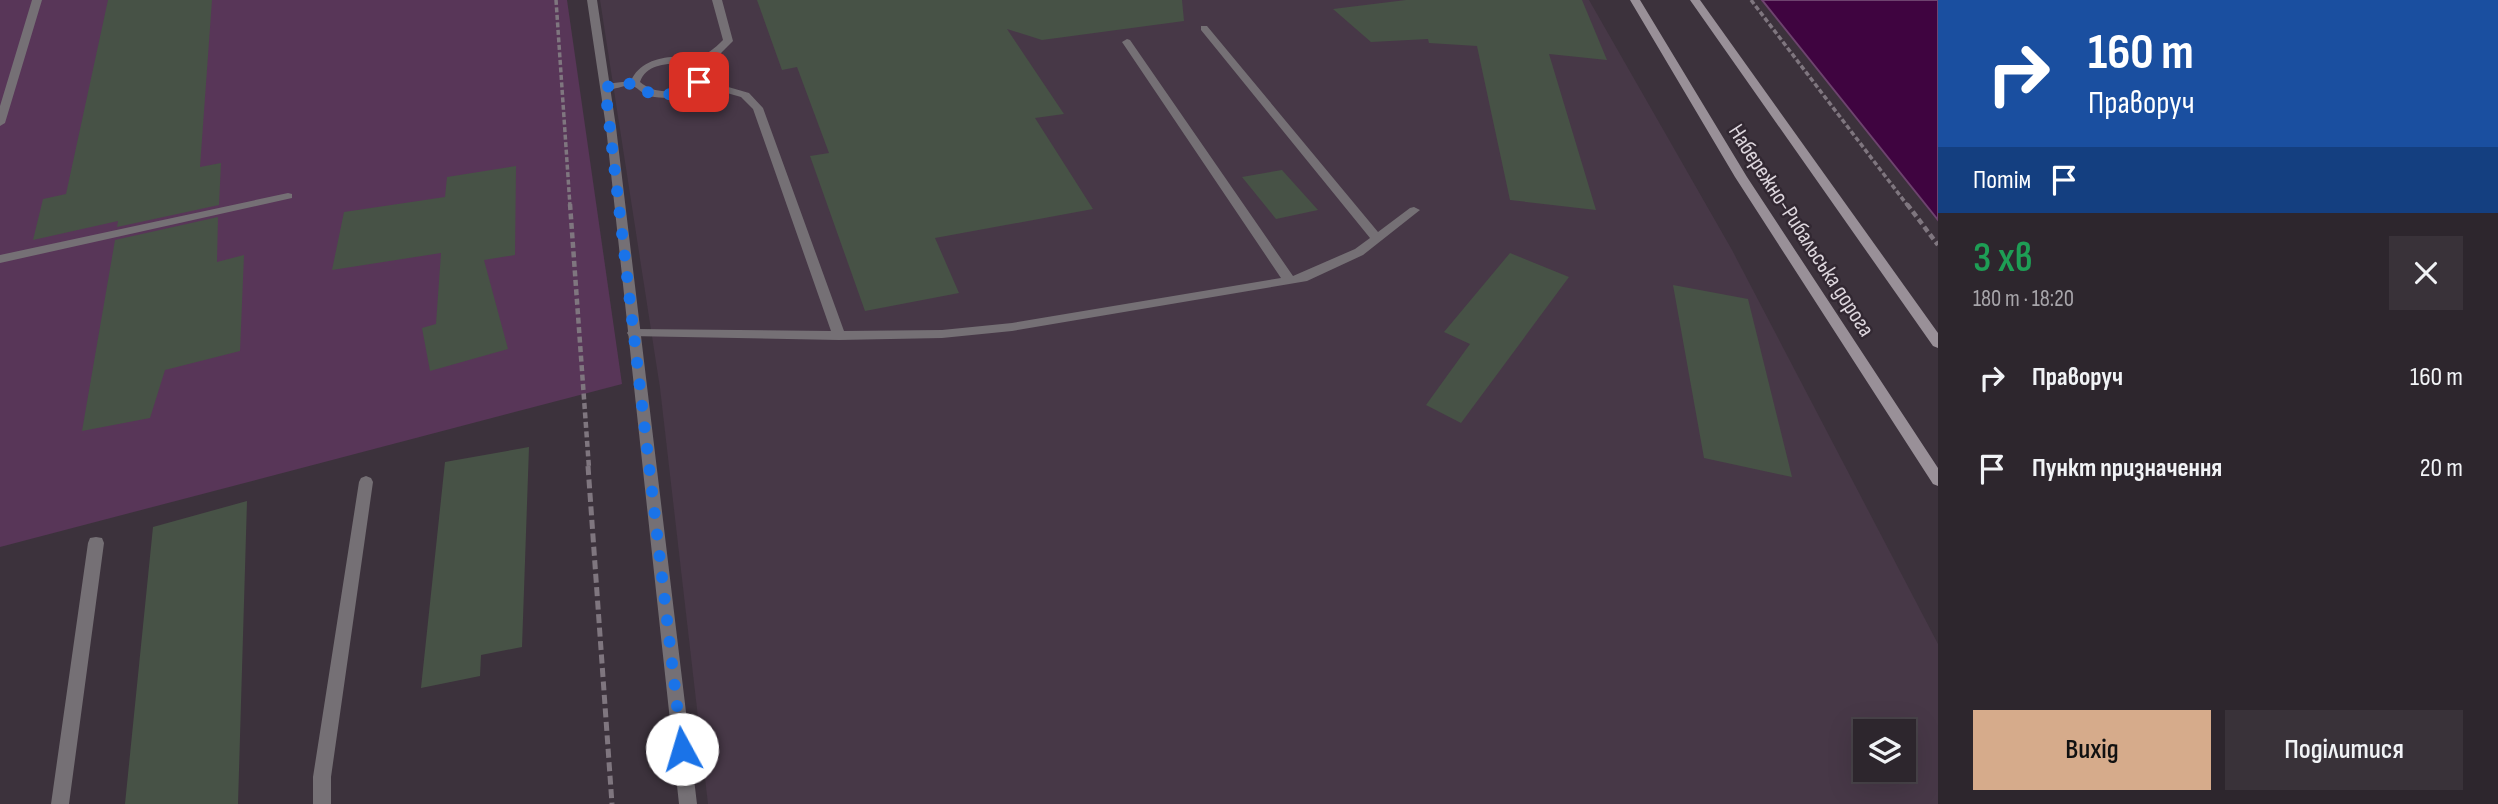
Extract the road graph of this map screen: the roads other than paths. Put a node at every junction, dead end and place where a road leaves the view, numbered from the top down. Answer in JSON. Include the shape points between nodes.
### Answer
{"nodes":[{"id":1,"x":37,"y":0,"type":"edge"},
{"id":2,"x":592,"y":0,"type":"edge"},
{"id":3,"x":717,"y":0,"type":"edge"},
{"id":4,"x":1635,"y":0,"type":"edge"},
{"id":5,"x":1695,"y":0,"type":"edge"},
{"id":6,"x":1205,"y":28,"type":"dead end"},
{"id":7,"x":1127,"y":42,"type":"dead end"},
{"id":8,"x":692,"y":63,"type":"junction"},
{"id":9,"x":699,"y":82,"type":"junction"},
{"id":10,"x":635,"y":83,"type":"junction"},
{"id":11,"x":605,"y":87,"type":"junction"},
{"id":12,"x":0,"y":123,"type":"edge"},
{"id":13,"x":288,"y":196,"type":"dead end"},
{"id":14,"x":1414,"y":210,"type":"dead end"},
{"id":15,"x":1377,"y":238,"type":"junction"},
{"id":16,"x":0,"y":259,"type":"edge"},
{"id":17,"x":1290,"y":281,"type":"junction"},
{"id":18,"x":634,"y":333,"type":"junction"},
{"id":19,"x":839,"y":336,"type":"junction"},
{"id":20,"x":1938,"y":343,"type":"edge"},
{"id":21,"x":1938,"y":480,"type":"edge"},
{"id":22,"x":366,"y":482,"type":"dead end"},
{"id":23,"x":96,"y":543,"type":"dead end"},
{"id":24,"x":60,"y":804,"type":"edge"},
{"id":25,"x":322,"y":804,"type":"edge"},
{"id":26,"x":688,"y":804,"type":"edge"}],
"edges":[{"from":1,"to":12,"type":"street"},
{"from":2,"to":11,"type":"street"},
{"from":3,"to":8,"type":"street","via":[[728,41],[715,54]]},
{"from":4,"to":21,"type":"main road","name":"Набережно-Рибальська дорога","via":[[1741,177]]},
{"from":5,"to":20,"type":"main road","name":"Набережно-Рибальська дорога"},
{"from":6,"to":15,"type":"street"},
{"from":7,"to":17,"type":"street"},
{"from":8,"to":9,"type":"street","via":[[702,74]]},
{"from":8,"to":10,"type":"street","via":[[653,64],[636,76]]},
{"from":9,"to":10,"type":"street","via":[[678,93],[664,94],[650,93]]},
{"from":9,"to":19,"type":"street","via":[[745,95],[758,108]]},
{"from":10,"to":11,"type":"street"},
{"from":11,"to":18,"type":"street"},
{"from":13,"to":16,"type":"street"},
{"from":14,"to":15,"type":"street"},
{"from":15,"to":17,"type":"street","via":[[1330,267]]},
{"from":17,"to":19,"type":"street","via":[[1013,327]]},
{"from":18,"to":19,"type":"street"},
{"from":18,"to":26,"type":"street"},
{"from":22,"to":25,"type":"street","via":[[322,777]]},
{"from":23,"to":24,"type":"street"}]}
